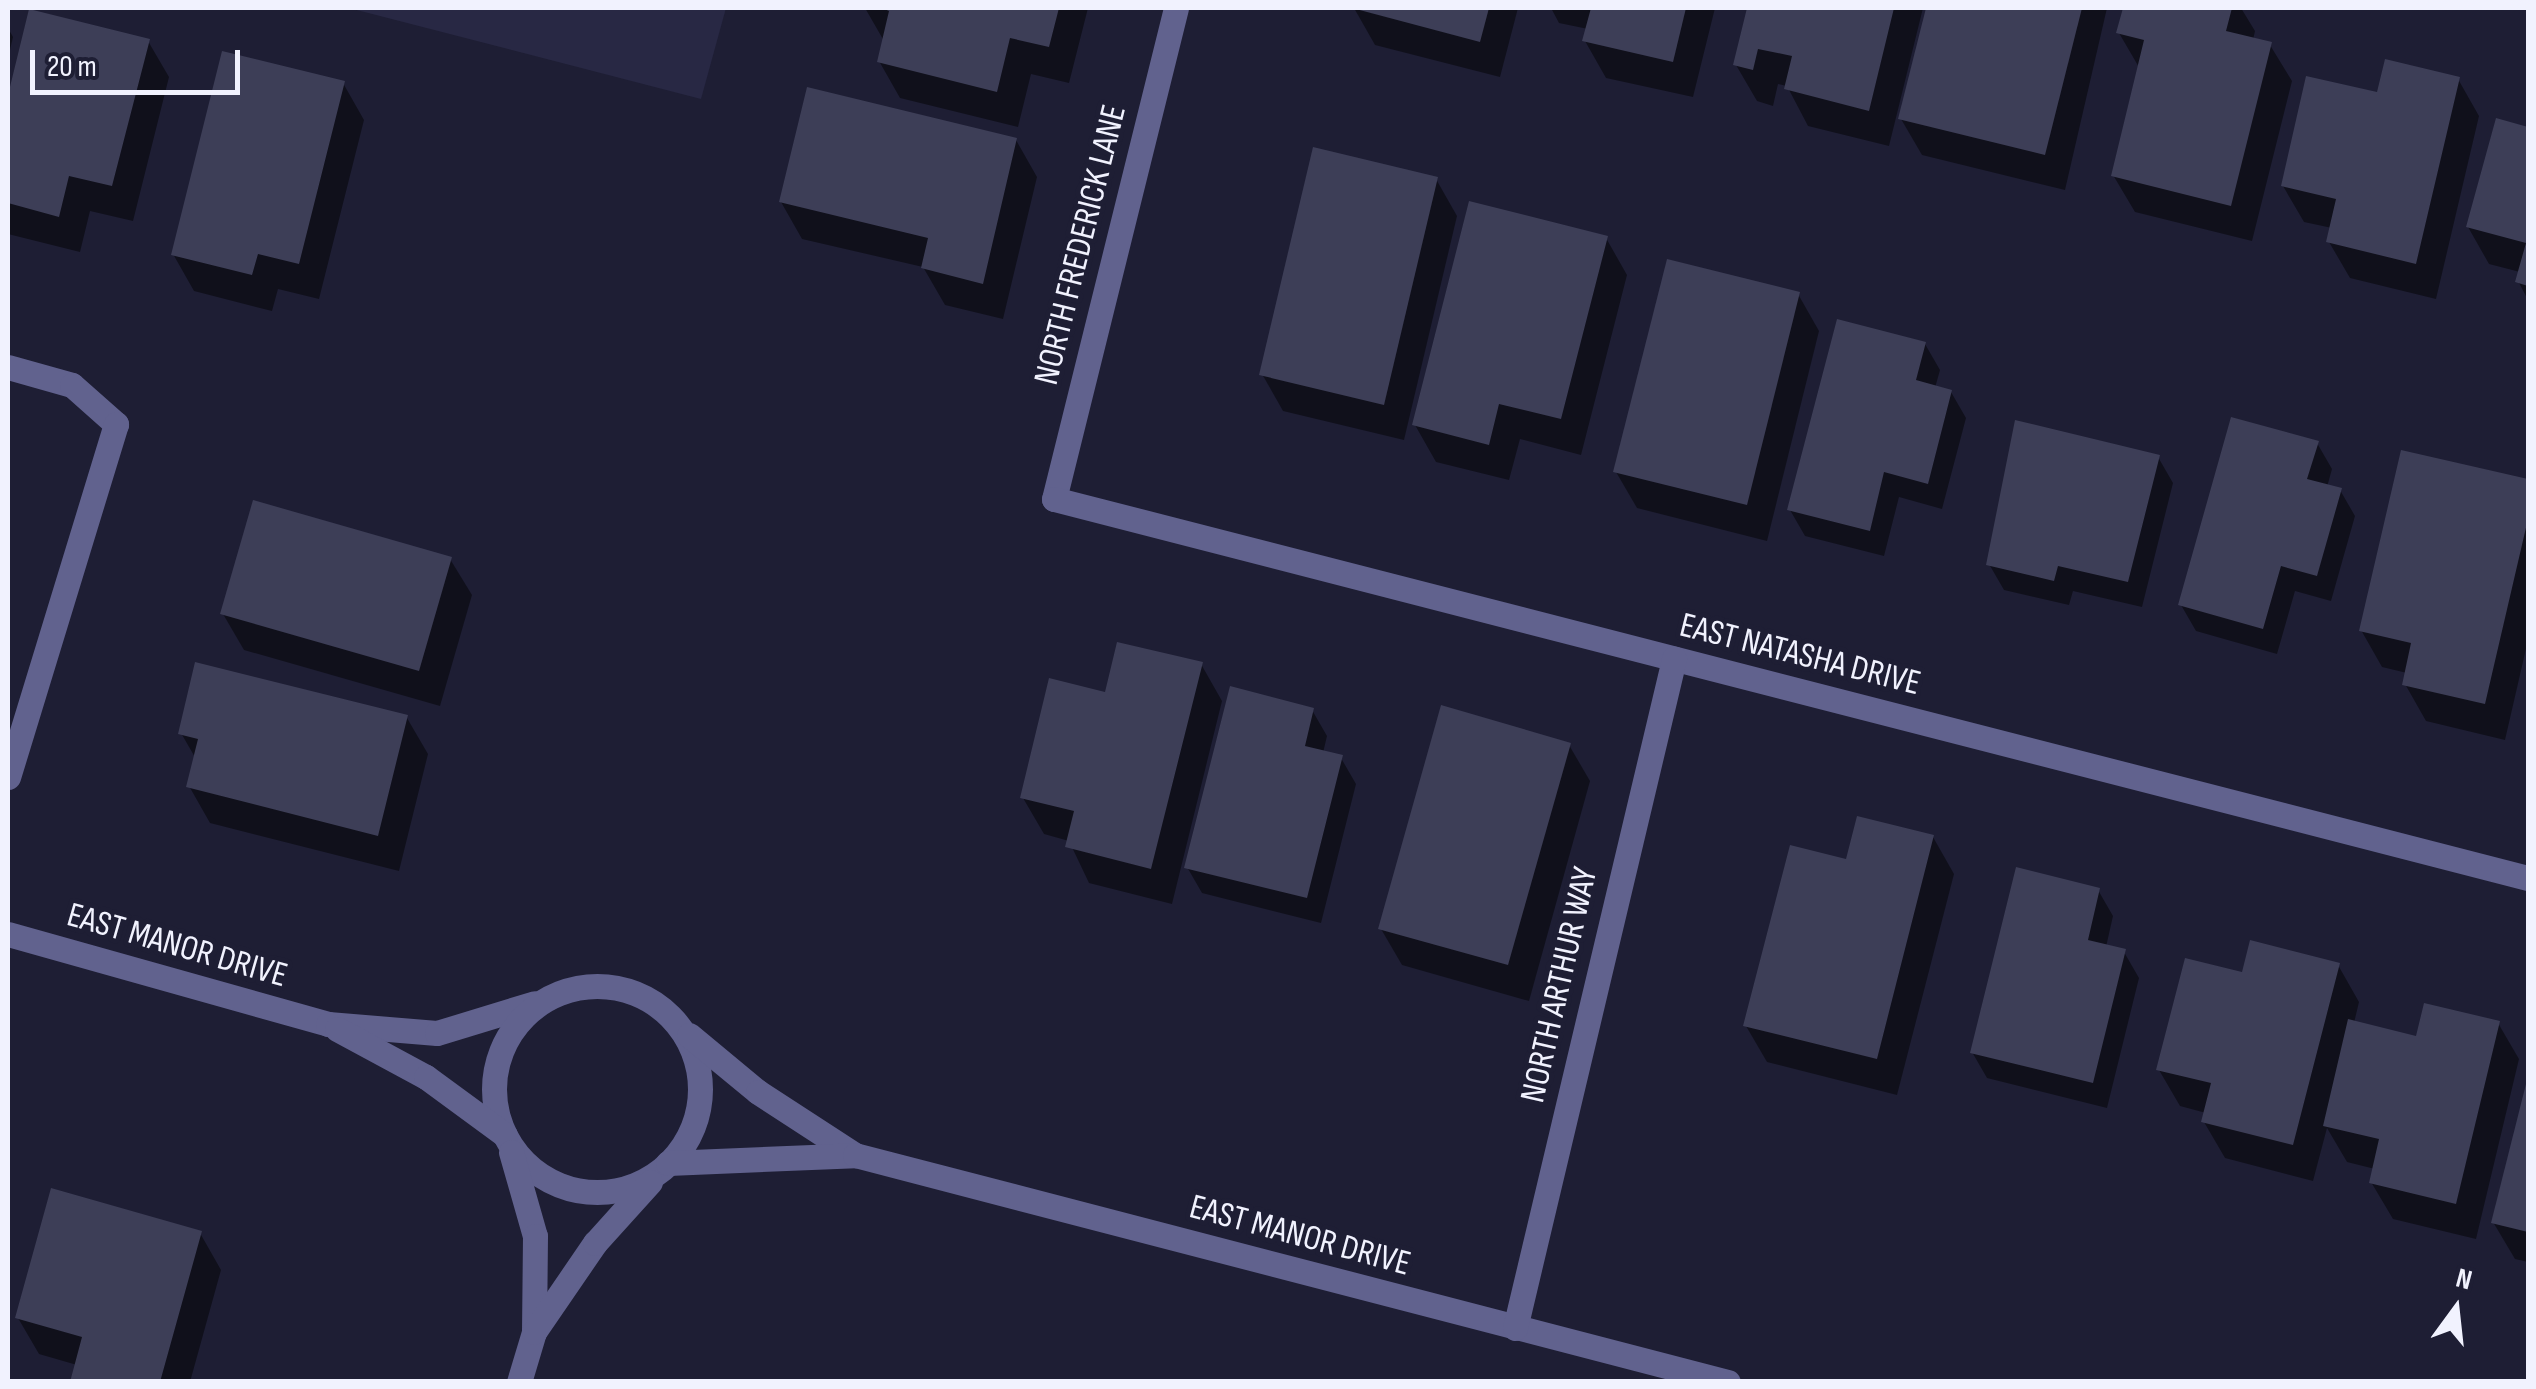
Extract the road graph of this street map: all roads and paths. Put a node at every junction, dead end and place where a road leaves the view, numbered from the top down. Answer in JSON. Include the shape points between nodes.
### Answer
{"nodes":[{"id":1,"x":1176,"y":8,"type":"edge"},
{"id":2,"x":8,"y":367,"type":"edge"},
{"id":3,"x":1054,"y":499,"type":"joint"},
{"id":4,"x":1674,"y":659,"type":"junction"},
{"id":5,"x":8,"y":777,"type":"edge"},
{"id":6,"x":2528,"y":878,"type":"edge"},
{"id":7,"x":8,"y":934,"type":"edge"},
{"id":8,"x":542,"y":1000,"type":"junction"},
{"id":9,"x":328,"y":1024,"type":"junction"},
{"id":10,"x":679,"y":1026,"type":"junction"},
{"id":11,"x":507,"y":1138,"type":"junction"},
{"id":12,"x":855,"y":1154,"type":"junction"},
{"id":13,"x":665,"y":1166,"type":"junction"},
{"id":14,"x":1515,"y":1328,"type":"junction"},
{"id":15,"x":534,"y":1332,"type":"junction"},
{"id":16,"x":519,"y":1382,"type":"edge"},
{"id":17,"x":1728,"y":1382,"type":"edge"}],
"edges":[{"from":1,"to":3,"type":"street","name":"NORTH FREDERICK LANE"},
{"from":2,"to":5,"type":"street","via":[[72,385],[116,424]]},
{"from":3,"to":4,"type":"street","name":"EAST NATASHA DRIVE"},
{"from":4,"to":6,"type":"street","name":"EAST NATASHA DRIVE"},
{"from":4,"to":14,"type":"street","name":"NORTH ARTHUR WAY"},
{"from":7,"to":9,"type":"street","name":"EAST MANOR DRIVE"},
{"from":8,"to":9,"type":"street","name":"EAST MANOR DRIVE","via":[[437,1033]]},
{"from":8,"to":10,"type":"street","via":[[570,988],[631,990]]},
{"from":8,"to":11,"type":"street","via":[[502,1049],[493,1080]]},
{"from":9,"to":11,"type":"street","name":"EAST MANOR DRIVE","via":[[426,1077]]},
{"from":10,"to":12,"type":"street","name":"EAST MANOR DRIVE","via":[[758,1092]]},
{"from":10,"to":13,"type":"street","via":[[695,1055],[701,1086],[697,1118]]},
{"from":11,"to":13,"type":"street","via":[[531,1168],[561,1186],[630,1188]]},
{"from":11,"to":15,"type":"street","via":[[534,1236]]},
{"from":12,"to":13,"type":"street","name":"EAST MANOR DRIVE"},
{"from":12,"to":14,"type":"street","name":"EAST MANOR DRIVE"},
{"from":13,"to":15,"type":"street","via":[[595,1243]]},
{"from":14,"to":17,"type":"street","name":"EAST MANOR DRIVE"},
{"from":15,"to":16,"type":"street"}]}
